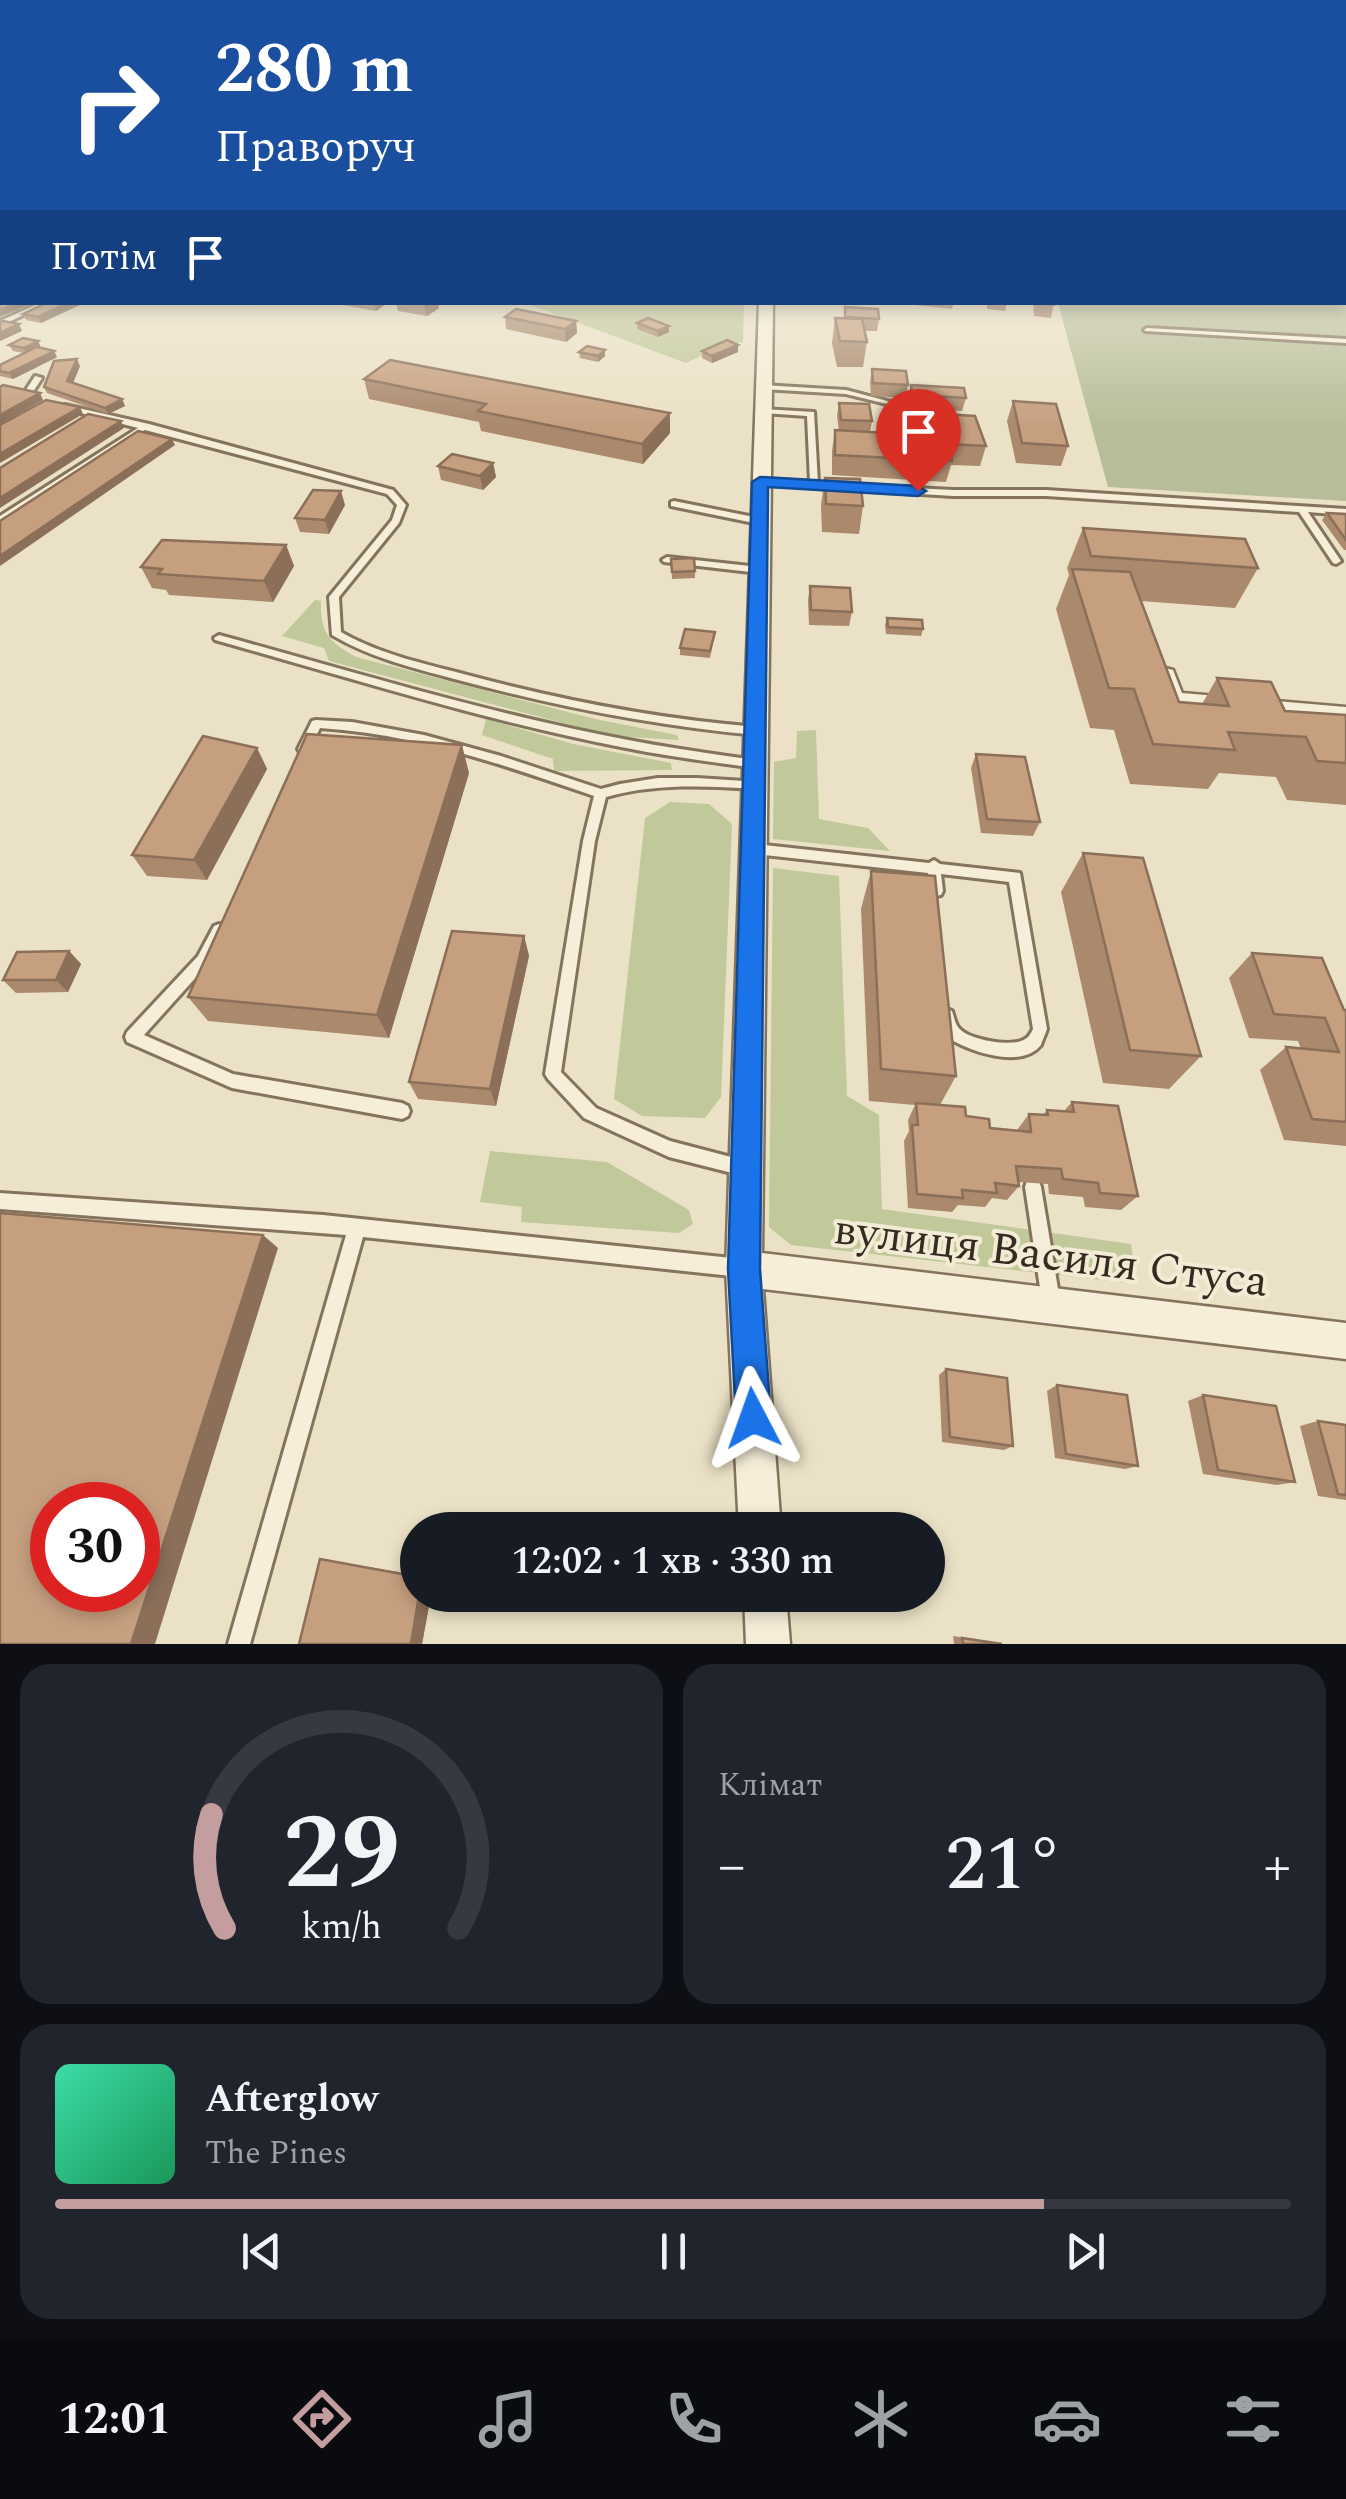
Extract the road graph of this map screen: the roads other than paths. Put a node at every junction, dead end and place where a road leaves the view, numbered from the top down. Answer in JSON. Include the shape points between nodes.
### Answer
{"nodes":[{"id":1,"x":41,"y":305,"type":"edge"},
{"id":2,"x":766,"y":305,"type":"edge"},
{"id":3,"x":0,"y":324,"type":"edge"},
{"id":4,"x":1147,"y":330,"type":"dead end"},
{"id":5,"x":1346,"y":341,"type":"edge"},
{"id":6,"x":38,"y":378,"type":"dead end"},
{"id":7,"x":15,"y":390,"type":"edge"},
{"id":8,"x":39,"y":398,"type":"junction"},
{"id":9,"x":763,"y":399,"type":"junction"},
{"id":10,"x":886,"y":402,"type":"dead end"},
{"id":11,"x":92,"y":416,"type":"junction"},
{"id":12,"x":75,"y":426,"type":"edge"},
{"id":13,"x":146,"y":426,"type":"junction"},
{"id":14,"x":760,"y":482,"type":"junction"},
{"id":15,"x":814,"y":485,"type":"junction"},
{"id":16,"x":674,"y":504,"type":"dead end"},
{"id":17,"x":1302,"y":510,"type":"junction"},
{"id":18,"x":1346,"y":512,"type":"edge"},
{"id":19,"x":0,"y":520,"type":"edge"},
{"id":20,"x":760,"y":521,"type":"junction"},
{"id":21,"x":666,"y":560,"type":"dead end"},
{"id":22,"x":1336,"y":562,"type":"dead end"},
{"id":23,"x":759,"y":570,"type":"junction"},
{"id":24,"x":219,"y":638,"type":"dead end"},
{"id":25,"x":1157,"y":651,"type":"edge"},
{"id":26,"x":1346,"y":715,"type":"edge"},
{"id":27,"x":758,"y":731,"type":"junction"},
{"id":28,"x":300,"y":759,"type":"edge"},
{"id":29,"x":756,"y":775,"type":"junction"},
{"id":30,"x":601,"y":794,"type":"junction"},
{"id":31,"x":755,"y":849,"type":"junction"},
{"id":32,"x":934,"y":865,"type":"junction"},
{"id":33,"x":937,"y":904,"type":"edge"},
{"id":34,"x":226,"y":918,"type":"edge"},
{"id":35,"x":946,"y":1001,"type":"edge"},
{"id":36,"x":402,"y":1111,"type":"dead end"},
{"id":37,"x":746,"y":1169,"type":"junction"},
{"id":38,"x":1033,"y":1187,"type":"edge"},
{"id":39,"x":0,"y":1201,"type":"edge"},
{"id":40,"x":357,"y":1228,"type":"junction"},
{"id":41,"x":744,"y":1269,"type":"junction"},
{"id":42,"x":1052,"y":1304,"type":"junction"},
{"id":43,"x":1346,"y":1341,"type":"edge"},
{"id":44,"x":759,"y":1512,"type":"edge"},
{"id":45,"x":765,"y":1612,"type":"edge"},
{"id":46,"x":239,"y":1644,"type":"edge"},
{"id":47,"x":768,"y":1644,"type":"edge"}],
"edges":[{"from":1,"to":3,"type":"lane"},
{"from":2,"to":9,"type":"street"},
{"from":4,"to":5,"type":"lane"},
{"from":6,"to":8,"type":"lane"},
{"from":7,"to":8,"type":"lane"},
{"from":8,"to":11,"type":"lane"},
{"from":9,"to":10,"type":"lane","via":[[846,392]]},
{"from":9,"to":14,"type":"street"},
{"from":9,"to":15,"type":"lane","via":[[811,414]]},
{"from":11,"to":12,"type":"lane"},
{"from":11,"to":13,"type":"lane"},
{"from":13,"to":19,"type":"lane"},
{"from":13,"to":27,"type":"lane","via":[[390,492],[402,505],[396,521],[334,596],[336,633],[364,651],[684,726]]},
{"from":14,"to":15,"type":"lane"},
{"from":14,"to":20,"type":"street"},
{"from":15,"to":17,"type":"lane"},
{"from":16,"to":20,"type":"lane"},
{"from":17,"to":18,"type":"lane"},
{"from":17,"to":22,"type":"lane"},
{"from":20,"to":23,"type":"street"},
{"from":21,"to":23,"type":"lane"},
{"from":23,"to":27,"type":"street"},
{"from":24,"to":29,"type":"lane","via":[[472,708]]},
{"from":25,"to":26,"type":"street","via":[[1173,700]]},
{"from":27,"to":29,"type":"street"},
{"from":28,"to":30,"type":"lane","via":[[316,724],[340,724],[474,751]]},
{"from":29,"to":30,"type":"lane","via":[[632,784]]},
{"from":29,"to":31,"type":"street"},
{"from":30,"to":37,"type":"lane","via":[[553,1074],[590,1112],[669,1149]]},
{"from":31,"to":32,"type":"lane"},
{"from":31,"to":37,"type":"street"},
{"from":32,"to":33,"type":"lane"},
{"from":32,"to":35,"type":"lane","via":[[1015,877],[1038,1040],[1018,1049],[962,1041],[952,1032]]},
{"from":34,"to":36,"type":"lane","via":[[204,960],[132,1037],[232,1081]]},
{"from":37,"to":41,"type":"street"},
{"from":38,"to":42,"type":"lane"},
{"from":39,"to":40,"type":"lane"},
{"from":40,"to":41,"type":"lane"},
{"from":40,"to":46,"type":"lane"},
{"from":41,"to":42,"type":"street","name":"вулиця Василя Стуса"},
{"from":41,"to":44,"type":"street"},
{"from":42,"to":43,"type":"street","name":"вулиця Василя Стуса"},
{"from":45,"to":47,"type":"street"}]}
